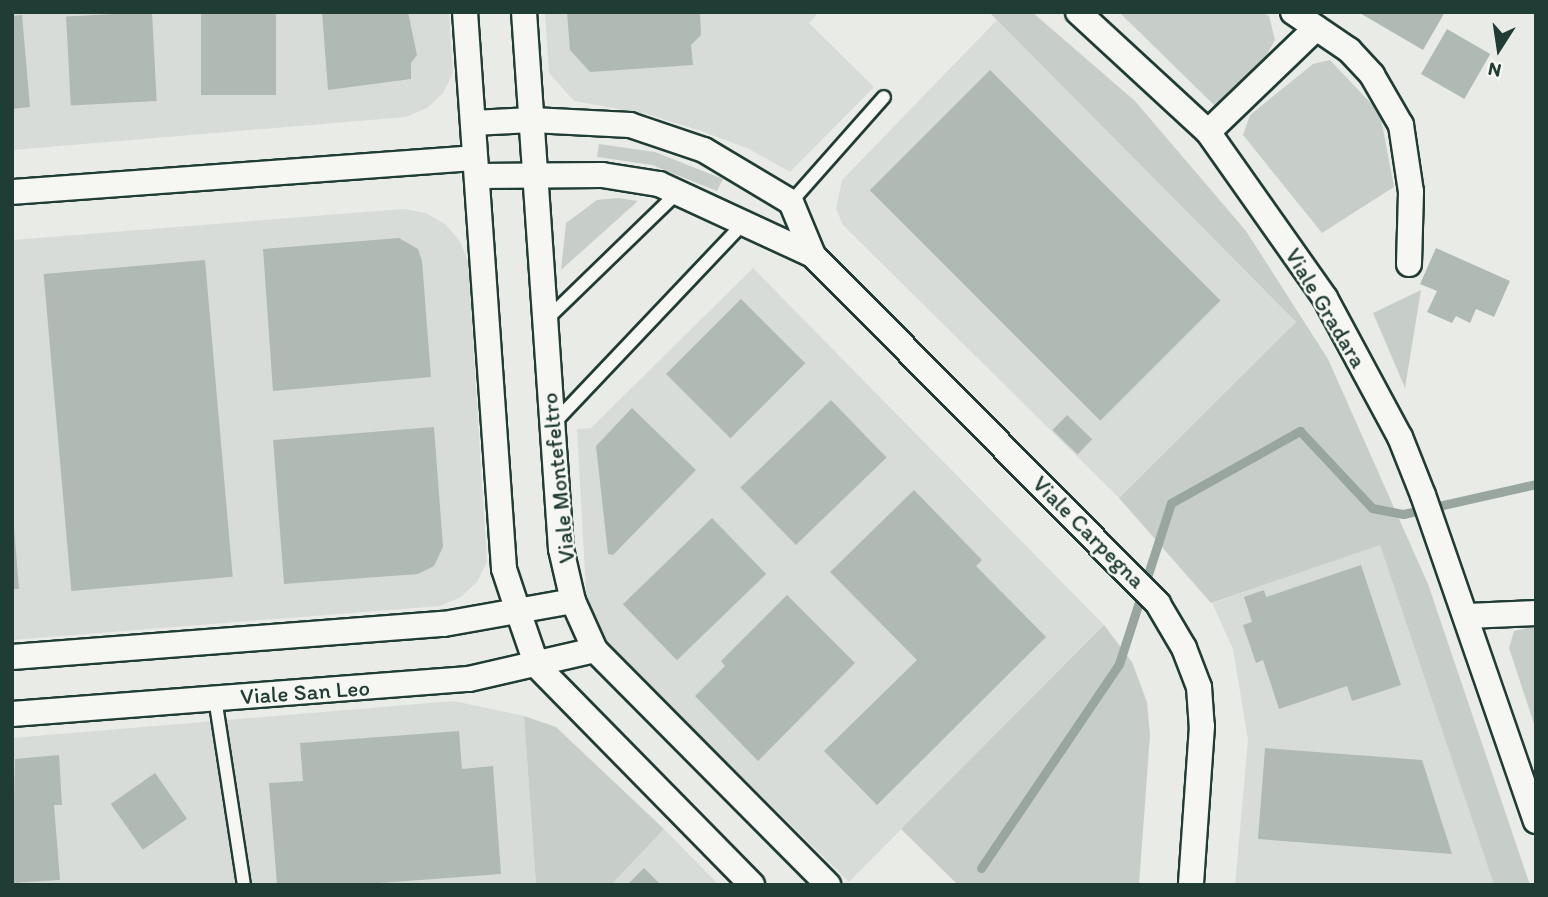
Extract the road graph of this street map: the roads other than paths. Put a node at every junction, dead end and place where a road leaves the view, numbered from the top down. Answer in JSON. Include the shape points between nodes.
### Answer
{"nodes":[{"id":1,"x":465,"y":12,"type":"edge"},
{"id":2,"x":524,"y":12,"type":"edge"},
{"id":3,"x":1078,"y":12,"type":"edge"},
{"id":4,"x":1293,"y":12,"type":"edge"},
{"id":5,"x":1316,"y":28,"type":"junction"},
{"id":6,"x":884,"y":97,"type":"dead end"},
{"id":7,"x":532,"y":120,"type":"junction"},
{"id":8,"x":473,"y":123,"type":"junction"},
{"id":9,"x":1208,"y":132,"type":"junction"},
{"id":10,"x":476,"y":167,"type":"junction"},
{"id":11,"x":536,"y":173,"type":"junction"},
{"id":12,"x":12,"y":192,"type":"edge"},
{"id":13,"x":678,"y":192,"type":"junction"},
{"id":14,"x":791,"y":202,"type":"junction"},
{"id":15,"x":742,"y":225,"type":"junction"},
{"id":16,"x":813,"y":255,"type":"junction"},
{"id":17,"x":1409,"y":264,"type":"dead end"},
{"id":18,"x":545,"y":321,"type":"junction"},
{"id":19,"x":551,"y":426,"type":"junction"},
{"id":20,"x":573,"y":601,"type":"junction"},
{"id":21,"x":518,"y":611,"type":"junction"},
{"id":22,"x":1536,"y":613,"type":"edge"},
{"id":23,"x":1468,"y":616,"type":"junction"},
{"id":24,"x":595,"y":650,"type":"junction"},
{"id":25,"x":12,"y":657,"type":"edge"},
{"id":26,"x":537,"y":666,"type":"junction"},
{"id":27,"x":215,"y":698,"type":"junction"},
{"id":28,"x":12,"y":714,"type":"edge"},
{"id":29,"x":1536,"y":821,"type":"edge"},
{"id":30,"x":244,"y":885,"type":"edge"},
{"id":31,"x":752,"y":885,"type":"edge"},
{"id":32,"x":828,"y":885,"type":"edge"},
{"id":33,"x":1192,"y":885,"type":"edge"}],
"edges":[{"from":1,"to":8,"type":"street"},
{"from":2,"to":7,"type":"street","name":"Viale Montefeltro"},
{"from":3,"to":9,"type":"street","name":"Viale Gradara"},
{"from":4,"to":5,"type":"street"},
{"from":5,"to":9,"type":"street"},
{"from":5,"to":17,"type":"street","via":[[1349,50],[1372,75],[1401,125],[1411,192]]},
{"from":6,"to":14,"type":"lane"},
{"from":7,"to":8,"type":"street"},
{"from":7,"to":11,"type":"street","name":"Viale Montefeltro"},
{"from":7,"to":14,"type":"street","via":[[630,125],[704,150]]},
{"from":8,"to":10,"type":"street"},
{"from":9,"to":23,"type":"street","name":"Viale Gradara","via":[[1325,298],[1400,437]]},
{"from":10,"to":11,"type":"street","name":"Viale Carpegna"},
{"from":10,"to":12,"type":"street"},
{"from":10,"to":21,"type":"street","via":[[504,569]]},
{"from":11,"to":13,"type":"street","name":"Viale Carpegna","via":[[602,175],[659,184]]},
{"from":11,"to":18,"type":"street","name":"Viale Montefeltro"},
{"from":13,"to":15,"type":"street","name":"Viale Carpegna"},
{"from":13,"to":18,"type":"lane"},
{"from":14,"to":16,"type":"street","name":"Viale Carpegna"},
{"from":15,"to":16,"type":"street","name":"Viale Carpegna"},
{"from":15,"to":19,"type":"lane"},
{"from":16,"to":33,"type":"street","name":"Viale Carpegna","via":[[1158,604],[1184,648],[1199,687],[1201,752]]},
{"from":18,"to":19,"type":"street","name":"Viale Montefeltro"},
{"from":19,"to":20,"type":"street","name":"Viale Montefeltro","via":[[561,549]]},
{"from":20,"to":21,"type":"street"},
{"from":20,"to":24,"type":"street","name":"Viale Montefeltro"},
{"from":21,"to":25,"type":"street","via":[[444,624]]},
{"from":21,"to":26,"type":"street"},
{"from":22,"to":23,"type":"street"},
{"from":23,"to":29,"type":"street"},
{"from":24,"to":26,"type":"street","name":"Viale San Leo"},
{"from":24,"to":32,"type":"street","name":"Viale Montefeltro"},
{"from":26,"to":27,"type":"street","name":"Viale San Leo","via":[[469,679]]},
{"from":26,"to":31,"type":"street"},
{"from":27,"to":28,"type":"street","name":"Viale San Leo"},
{"from":27,"to":30,"type":"lane"}]}
